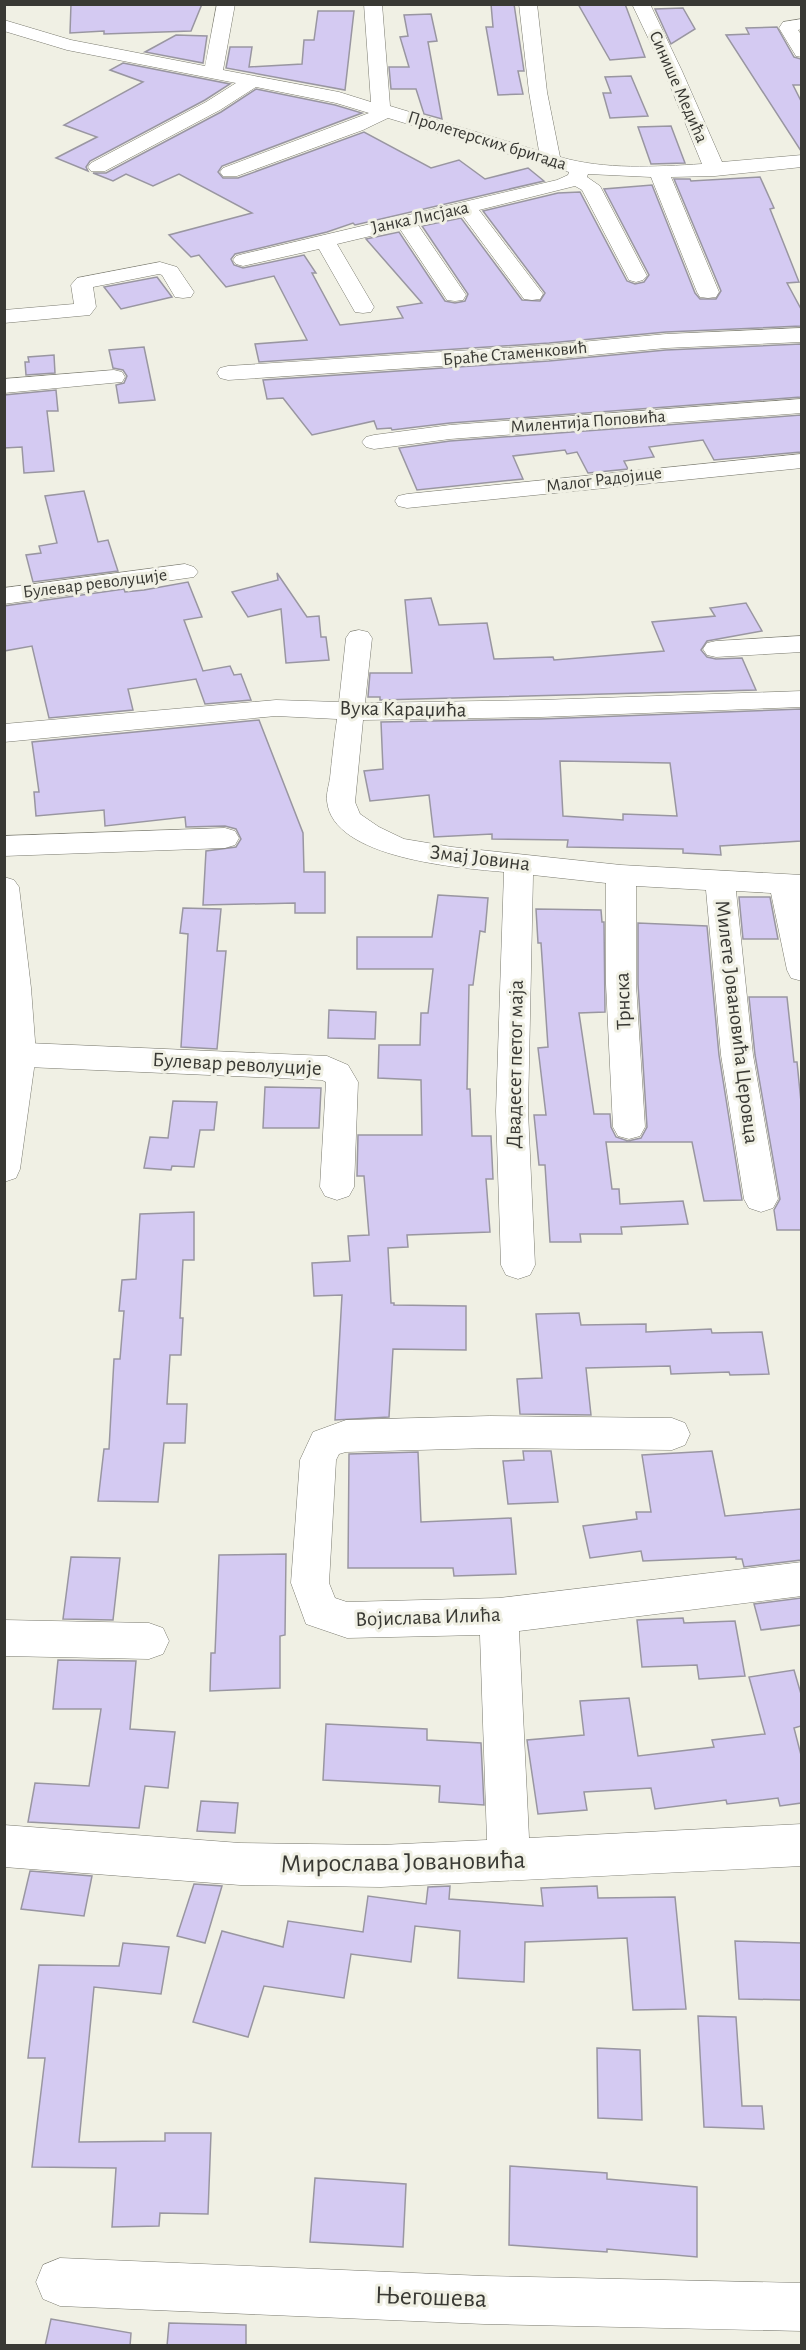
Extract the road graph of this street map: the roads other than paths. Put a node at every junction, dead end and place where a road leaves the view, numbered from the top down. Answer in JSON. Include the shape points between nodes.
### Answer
{"nodes":[{"id":1,"x":226,"y":4,"type":"edge"},
{"id":2,"x":373,"y":4,"type":"edge"},
{"id":3,"x":528,"y":4,"type":"edge"},
{"id":4,"x":641,"y":4,"type":"edge"},
{"id":5,"x":801,"y":24,"type":"edge"},
{"id":6,"x":4,"y":25,"type":"edge"},
{"id":7,"x":801,"y":52,"type":"edge"},
{"id":8,"x":213,"y":72,"type":"junction"},
{"id":9,"x":253,"y":81,"type":"junction"},
{"id":10,"x":385,"y":110,"type":"junction"},
{"id":11,"x":801,"y":161,"type":"edge"},
{"id":12,"x":551,"y":162,"type":"junction"},
{"id":13,"x":98,"y":167,"type":"dead end"},
{"id":14,"x":715,"y":170,"type":"junction"},
{"id":15,"x":230,"y":172,"type":"dead end"},
{"id":16,"x":659,"y":172,"type":"junction"},
{"id":17,"x":579,"y":173,"type":"junction"},
{"id":18,"x":467,"y":208,"type":"junction"},
{"id":19,"x":405,"y":221,"type":"junction"},
{"id":20,"x":325,"y":241,"type":"junction"},
{"id":21,"x":243,"y":260,"type":"dead end"},
{"id":22,"x":636,"y":276,"type":"dead end"},
{"id":23,"x":183,"y":292,"type":"dead end"},
{"id":24,"x":708,"y":292,"type":"dead end"},
{"id":25,"x":532,"y":294,"type":"dead end"},
{"id":26,"x":455,"y":295,"type":"dead end"},
{"id":27,"x":363,"y":307,"type":"dead end"},
{"id":28,"x":4,"y":317,"type":"edge"},
{"id":29,"x":801,"y":335,"type":"edge"},
{"id":30,"x":228,"y":374,"type":"dead end"},
{"id":31,"x":114,"y":377,"type":"dead end"},
{"id":32,"x":4,"y":386,"type":"edge"},
{"id":33,"x":801,"y":406,"type":"edge"},
{"id":34,"x":374,"y":442,"type":"dead end"},
{"id":35,"x":801,"y":461,"type":"edge"},
{"id":36,"x":407,"y":501,"type":"dead end"},
{"id":37,"x":185,"y":572,"type":"dead end"},
{"id":38,"x":4,"y":596,"type":"edge"},
{"id":39,"x":359,"y":638,"type":"dead end"},
{"id":40,"x":801,"y":644,"type":"edge"},
{"id":41,"x":716,"y":648,"type":"dead end"},
{"id":42,"x":801,"y":699,"type":"edge"},
{"id":43,"x":350,"y":710,"type":"junction"},
{"id":44,"x":4,"y":733,"type":"edge"},
{"id":45,"x":225,"y":838,"type":"dead end"},
{"id":46,"x":4,"y":846,"type":"edge"},
{"id":47,"x":519,"y":863,"type":"junction"},
{"id":48,"x":621,"y":875,"type":"junction"},
{"id":49,"x":720,"y":881,"type":"junction"},
{"id":50,"x":793,"y":885,"type":"edge"},
{"id":51,"x":4,"y":887,"type":"edge"},
{"id":52,"x":801,"y":970,"type":"edge"},
{"id":53,"x":12,"y":1054,"type":"edge"},
{"id":54,"x":629,"y":1127,"type":"dead end"},
{"id":55,"x":8,"y":1136,"type":"edge"},
{"id":56,"x":4,"y":1169,"type":"edge"},
{"id":57,"x":337,"y":1187,"type":"dead end"},
{"id":58,"x":761,"y":1199,"type":"dead end"},
{"id":59,"x":518,"y":1264,"type":"dead end"},
{"id":60,"x":672,"y":1434,"type":"dead end"},
{"id":61,"x":801,"y":1579,"type":"edge"},
{"id":62,"x":499,"y":1616,"type":"junction"},
{"id":63,"x":4,"y":1638,"type":"edge"},
{"id":64,"x":148,"y":1641,"type":"dead end"},
{"id":65,"x":801,"y":1845,"type":"edge"},
{"id":66,"x":4,"y":1846,"type":"edge"},
{"id":67,"x":509,"y":1861,"type":"junction"},
{"id":68,"x":60,"y":2282,"type":"dead end"},
{"id":69,"x":801,"y":2307,"type":"edge"}],
"edges":[{"from":1,"to":8,"type":"street"},
{"from":2,"to":10,"type":"street"},
{"from":3,"to":12,"type":"street"},
{"from":4,"to":14,"type":"street","name":"Синише Медића"},
{"from":5,"to":7,"type":"street","via":[[788,28]]},
{"from":6,"to":8,"type":"street","name":"Пролетерских бригада","via":[[67,45]]},
{"from":8,"to":9,"type":"street","name":"Пролетерских бригада"},
{"from":9,"to":10,"type":"street","name":"Пролетерских бригада"},
{"from":9,"to":13,"type":"street"},
{"from":10,"to":12,"type":"street","name":"Пролетерских бригада"},
{"from":10,"to":15,"type":"street","name":"Пролетерских бригада","via":[[356,126]]},
{"from":11,"to":14,"type":"street","name":"Пролетерских бригада"},
{"from":12,"to":17,"type":"street","name":"Пролетерских бригада"},
{"from":14,"to":16,"type":"street","name":"Пролетерских бригада"},
{"from":16,"to":17,"type":"street","name":"Пролетерских бригада"},
{"from":16,"to":24,"type":"street"},
{"from":17,"to":18,"type":"street","name":"Јанка Лисјака","via":[[564,184]]},
{"from":17,"to":22,"type":"street","via":[[594,192]]},
{"from":18,"to":19,"type":"street","name":"Јанка Лисјака"},
{"from":18,"to":25,"type":"street"},
{"from":19,"to":20,"type":"street","name":"Јанка Лисјака"},
{"from":19,"to":26,"type":"street"},
{"from":20,"to":21,"type":"street","name":"Јанка Лисјака"},
{"from":20,"to":27,"type":"street"},
{"from":23,"to":28,"type":"street","via":[[170,271],[160,268],[84,282],[82,310]]},
{"from":29,"to":30,"type":"street","name":"Браће Стаменковић","via":[[666,341]]},
{"from":31,"to":32,"type":"street"},
{"from":33,"to":34,"type":"street","name":"Милентија Поповића","via":[[450,432]]},
{"from":35,"to":36,"type":"street","name":"Малог Радојице"},
{"from":37,"to":38,"type":"street","name":"Булевар револуције"},
{"from":39,"to":43,"type":"street","name":"Змај Јовина"},
{"from":40,"to":41,"type":"street"},
{"from":42,"to":43,"type":"street","name":"Вука Караџића","via":[[498,711]]},
{"from":43,"to":44,"type":"street","name":"Вука Караџића","via":[[276,708]]},
{"from":43,"to":47,"type":"street","name":"Змај Јовина","via":[[341,802],[348,819],[398,847]]},
{"from":45,"to":46,"type":"street"},
{"from":47,"to":48,"type":"street","name":"Змај Јовина"},
{"from":47,"to":59,"type":"street","name":"Двадесет петог маја","via":[[512,1111]]},
{"from":48,"to":49,"type":"street","name":"Змај Јовина"},
{"from":48,"to":54,"type":"street","name":"Трнска","via":[[621,984]]},
{"from":49,"to":50,"type":"street","name":"Змај Јовина"},
{"from":49,"to":58,"type":"street","name":"Милете Јовановића Церовца","via":[[737,1055]]},
{"from":50,"to":52,"type":"street"},
{"from":51,"to":53,"type":"street","via":[[16,988]]},
{"from":53,"to":55,"type":"street"},
{"from":53,"to":57,"type":"street","name":"Булевар револуције","via":[[327,1068],[338,1073],[342,1082]]},
{"from":55,"to":56,"type":"street"},
{"from":60,"to":62,"type":"street","name":"Војислава Илића","via":[[490,1432],[346,1436],[326,1443],[318,1460],[310,1583],[320,1611],[347,1620]]},
{"from":61,"to":62,"type":"street","name":"Војислава Илића"},
{"from":62,"to":67,"type":"street"},
{"from":63,"to":64,"type":"street"},
{"from":65,"to":67,"type":"street","name":"Мирослава Јовановића"},
{"from":66,"to":67,"type":"street","name":"Мирослава Јовановића","via":[[240,1864],[381,1866]]},
{"from":68,"to":69,"type":"street","name":"Његошева","via":[[484,2300]]}]}
